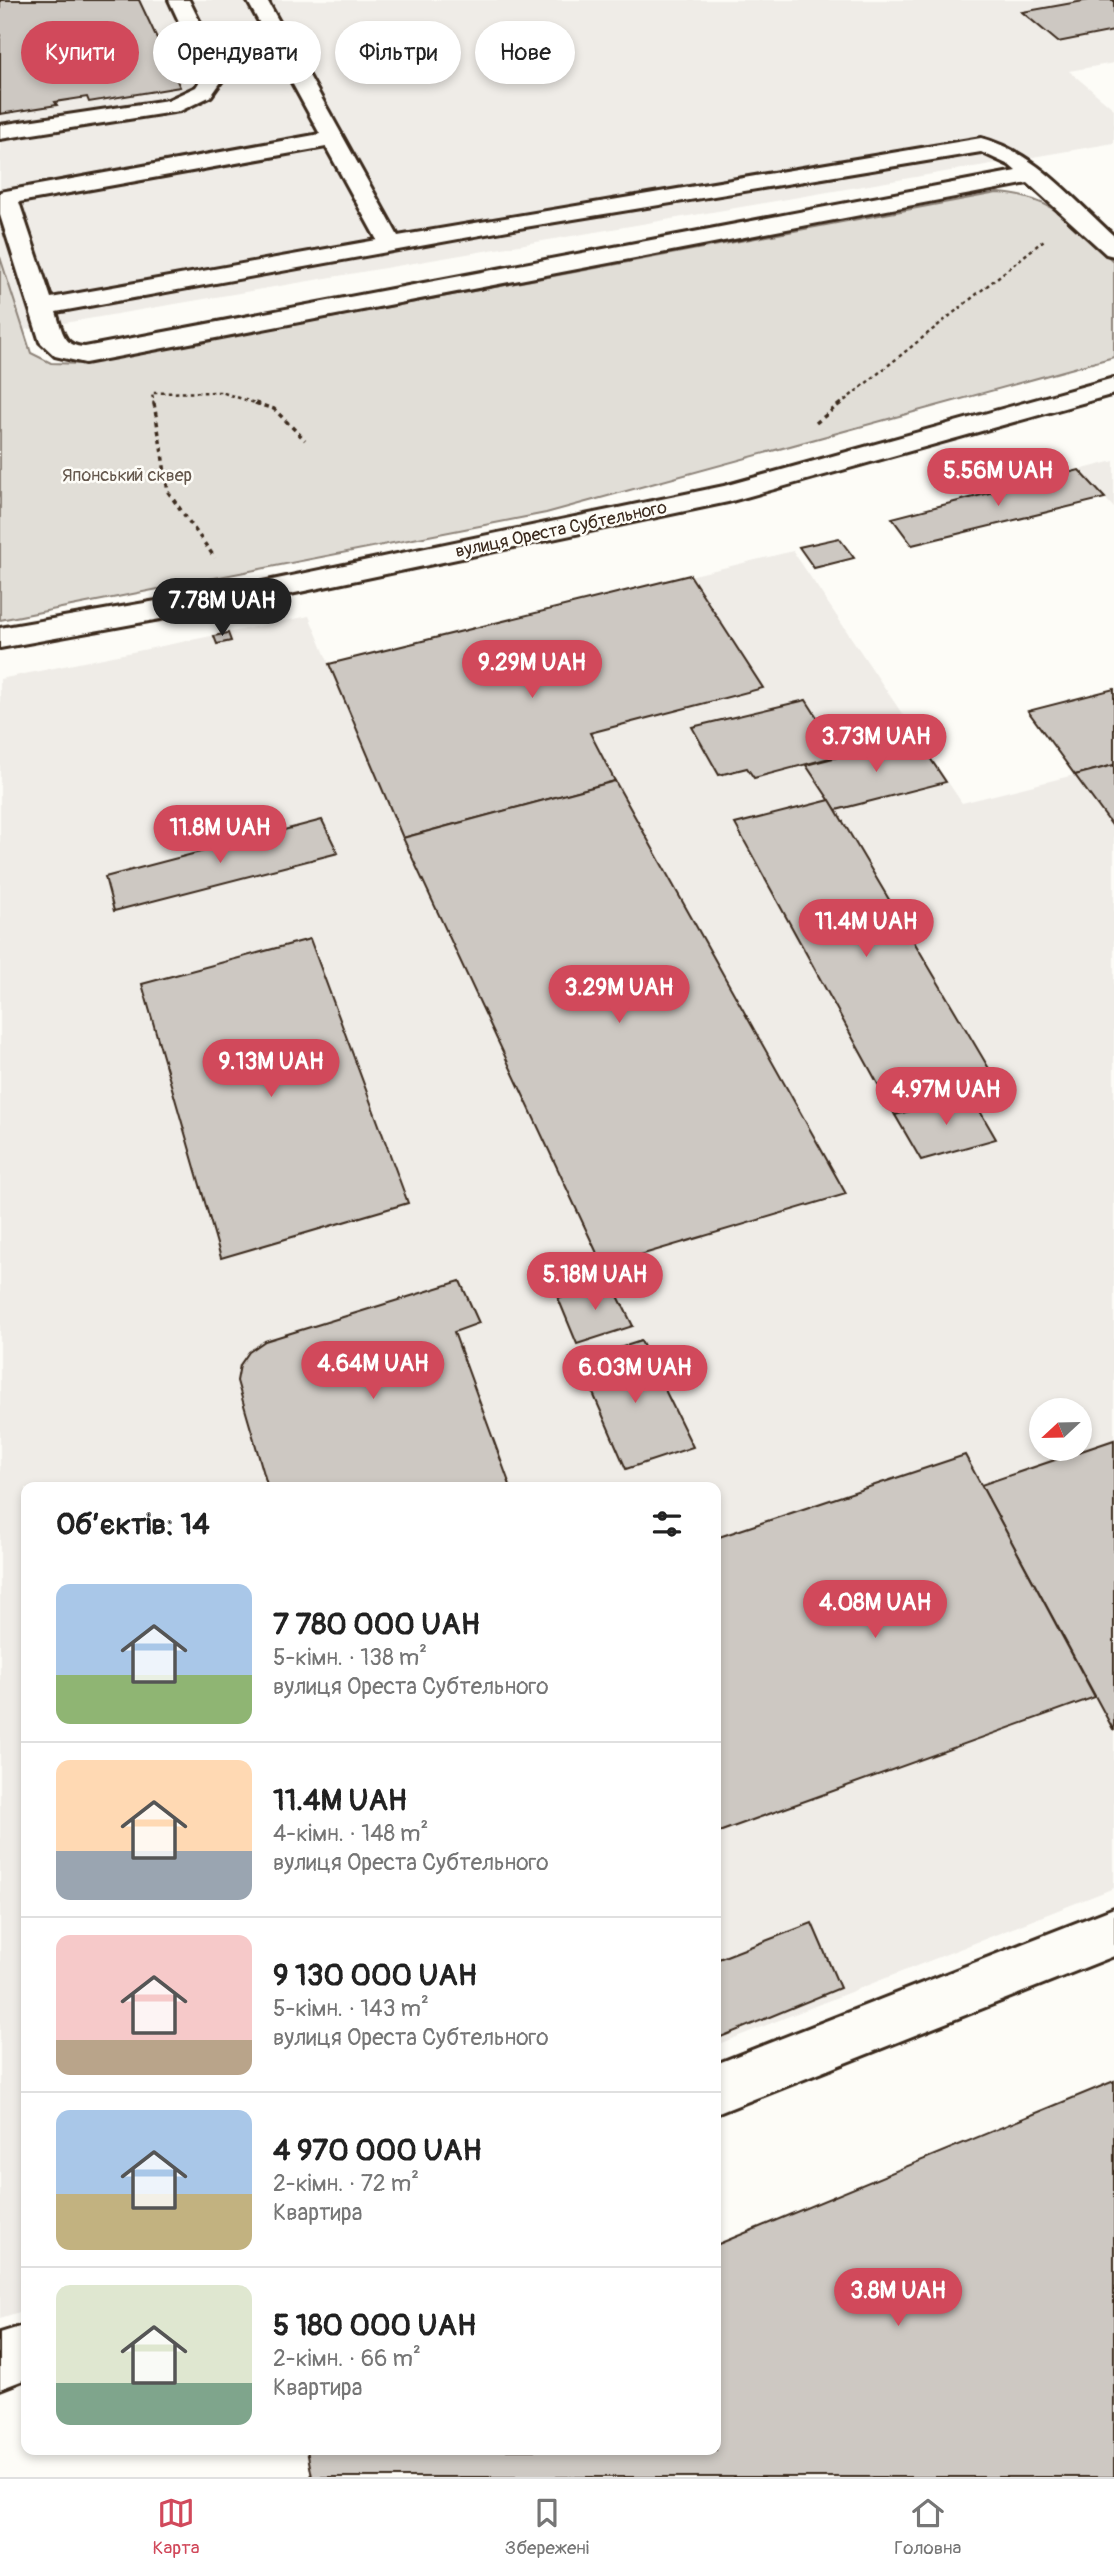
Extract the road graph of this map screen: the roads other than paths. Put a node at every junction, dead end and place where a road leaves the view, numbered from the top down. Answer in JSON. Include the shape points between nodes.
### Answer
{"nodes":[{"id":1,"x":179,"y":0,"type":"edge"},
{"id":2,"x":257,"y":0,"type":"edge"},
{"id":3,"x":0,"y":132,"type":"edge"},
{"id":4,"x":332,"y":139,"type":"junction"},
{"id":5,"x":1032,"y":175,"type":"junction"},
{"id":6,"x":391,"y":244,"type":"junction"},
{"id":7,"x":1114,"y":249,"type":"edge"},
{"id":8,"x":42,"y":307,"type":"junction"},
{"id":9,"x":1114,"y":386,"type":"edge"},
{"id":10,"x":0,"y":638,"type":"edge"},
{"id":11,"x":1114,"y":1932,"type":"edge"},
{"id":12,"x":721,"y":2087,"type":"edge"},
{"id":13,"x":21,"y":2354,"type":"edge"},
{"id":14,"x":0,"y":2361,"type":"edge"}],
"edges":[{"from":1,"to":3,"type":"street","via":[[215,75],[211,86],[195,98],[172,106]]},
{"from":2,"to":4,"type":"street"},
{"from":4,"to":6,"type":"street"},
{"from":4,"to":8,"type":"street","via":[[6,197]]},
{"from":5,"to":6,"type":"street","via":[[998,149],[965,146]]},
{"from":5,"to":7,"type":"street"},
{"from":5,"to":8,"type":"street","via":[[85,355],[60,350]]},
{"from":6,"to":8,"type":"street"},
{"from":9,"to":10,"type":"street","name":"вулиця Ореста Субтельного","via":[[728,494],[243,595]]},
{"from":11,"to":12,"type":"street"},
{"from":13,"to":14,"type":"street"}]}
